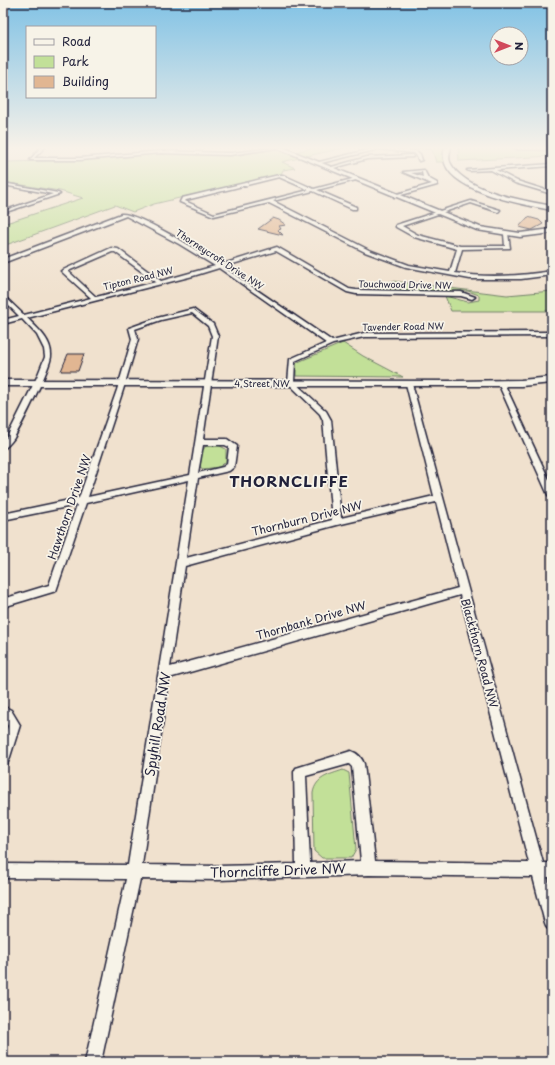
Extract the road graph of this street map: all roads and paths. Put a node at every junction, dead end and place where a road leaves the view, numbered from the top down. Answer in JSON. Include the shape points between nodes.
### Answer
{"nodes":[{"id":1,"x":50,"y":197,"type":"edge"},
{"id":2,"x":194,"y":197,"type":"edge"},
{"id":3,"x":287,"y":197,"type":"edge"},
{"id":4,"x":329,"y":197,"type":"edge"},
{"id":5,"x":398,"y":197,"type":"edge"},
{"id":6,"x":501,"y":197,"type":"edge"},
{"id":7,"x":512,"y":197,"type":"edge"},
{"id":8,"x":269,"y":201,"type":"junction"},
{"id":9,"x":549,"y":207,"type":"edge"},
{"id":10,"x":354,"y":208,"type":"dead end"},
{"id":11,"x":498,"y":211,"type":"dead end"},
{"id":12,"x":3,"y":212,"type":"edge"},
{"id":13,"x":439,"y":213,"type":"junction"},
{"id":14,"x":552,"y":231,"type":"edge"},
{"id":15,"x":506,"y":234,"type":"junction"},
{"id":16,"x":460,"y":248,"type":"junction"},
{"id":17,"x":277,"y":249,"type":"joint"},
{"id":18,"x":3,"y":261,"type":"edge"},
{"id":19,"x":219,"y":267,"type":"junction"},
{"id":20,"x":552,"y":273,"type":"edge"},
{"id":21,"x":452,"y":274,"type":"junction"},
{"id":22,"x":159,"y":282,"type":"junction"},
{"id":23,"x":3,"y":296,"type":"edge"},
{"id":24,"x":472,"y":297,"type":"dead end"},
{"id":25,"x":94,"y":298,"type":"junction"},
{"id":26,"x":22,"y":317,"type":"junction"},
{"id":27,"x":3,"y":322,"type":"edge"},
{"id":28,"x":552,"y":334,"type":"edge"},
{"id":29,"x":331,"y":343,"type":"junction"},
{"id":30,"x":552,"y":380,"type":"edge"},
{"id":31,"x":3,"y":383,"type":"edge"},
{"id":32,"x":37,"y":383,"type":"junction"},
{"id":33,"x":122,"y":383,"type":"junction"},
{"id":34,"x":291,"y":383,"type":"junction"},
{"id":35,"x":501,"y":383,"type":"junction"},
{"id":36,"x":521,"y":383,"type":"junction"},
{"id":37,"x":207,"y":384,"type":"junction"},
{"id":38,"x":409,"y":384,"type":"junction"},
{"id":39,"x":552,"y":388,"type":"edge"},
{"id":40,"x":199,"y":442,"type":"junction"},
{"id":41,"x":3,"y":446,"type":"edge"},
{"id":42,"x":193,"y":476,"type":"junction"},
{"id":43,"x":552,"y":495,"type":"edge"},
{"id":44,"x":439,"y":498,"type":"junction"},
{"id":45,"x":84,"y":500,"type":"junction"},
{"id":46,"x":3,"y":517,"type":"edge"},
{"id":47,"x":338,"y":522,"type":"junction"},
{"id":48,"x":181,"y":563,"type":"junction"},
{"id":49,"x":464,"y":590,"type":"junction"},
{"id":50,"x":3,"y":603,"type":"edge"},
{"id":51,"x":165,"y":674,"type":"junction"},
{"id":52,"x":3,"y":716,"type":"edge"},
{"id":53,"x":3,"y":760,"type":"edge"},
{"id":54,"x":369,"y":868,"type":"junction"},
{"id":55,"x":303,"y":869,"type":"junction"},
{"id":56,"x":538,"y":870,"type":"junction"},
{"id":57,"x":552,"y":870,"type":"edge"},
{"id":58,"x":3,"y":871,"type":"edge"},
{"id":59,"x":134,"y":872,"type":"junction"},
{"id":60,"x":552,"y":923,"type":"edge"},
{"id":61,"x":93,"y":1062,"type":"edge"}],
"edges":[{"from":1,"to":12,"type":"street"},
{"from":2,"to":8,"type":"street","via":[[182,202],[214,214]]},
{"from":3,"to":8,"type":"street"},
{"from":4,"to":10,"type":"street"},
{"from":5,"to":13,"type":"main road"},
{"from":6,"to":9,"type":"main road"},
{"from":7,"to":9,"type":"main road"},
{"from":8,"to":21,"type":"street","via":[[388,260],[433,272]]},
{"from":11,"to":13,"type":"street","via":[[471,202]]},
{"from":13,"to":15,"type":"main road","via":[[479,229]]},
{"from":13,"to":16,"type":"street","via":[[398,226],[416,236]]},
{"from":14,"to":15,"type":"main road"},
{"from":15,"to":16,"type":"street","via":[[508,247]]},
{"from":16,"to":21,"type":"street"},
{"from":17,"to":19,"type":"street","name":"Tipton Road NW"},
{"from":17,"to":24,"type":"street","name":"Touchwood Drive NW","via":[[347,290],[461,294]]},
{"from":18,"to":19,"type":"street","name":"Thorneycroft Drive NW","via":[[127,215],[173,238]]},
{"from":19,"to":22,"type":"street","name":"Tipton Road NW"},
{"from":19,"to":29,"type":"street","name":"Thorneycroft Drive NW"},
{"from":20,"to":21,"type":"street","via":[[501,278]]},
{"from":22,"to":25,"type":"street","name":"Tipton Road NW"},
{"from":22,"to":25,"type":"street","via":[[116,250],[111,250],[64,271]]},
{"from":23,"to":26,"type":"street"},
{"from":25,"to":26,"type":"street","name":"Tipton Road NW"},
{"from":26,"to":27,"type":"street","name":"Tipton Road NW"},
{"from":26,"to":32,"type":"street","via":[[40,334],[47,349],[48,358]]},
{"from":28,"to":29,"type":"street","name":"Tavender Road NW","via":[[375,334],[359,335]]},
{"from":29,"to":34,"type":"street","name":"Tavender Road NW","via":[[292,360]]},
{"from":30,"to":36,"type":"main road","name":"4 Street NW"},
{"from":31,"to":32,"type":"main road","name":"4 Street NW"},
{"from":32,"to":33,"type":"main road","name":"4 Street NW"},
{"from":32,"to":41,"type":"street","via":[[10,438]]},
{"from":33,"to":37,"type":"main road","name":"4 Street NW"},
{"from":33,"to":37,"type":"street","name":"Hawthorn Drive NW","via":[[135,339],[132,328],[190,311],[197,313],[214,330]]},
{"from":33,"to":45,"type":"street","name":"Hawthorn Drive NW"},
{"from":34,"to":37,"type":"main road","name":"4 Street NW"},
{"from":34,"to":38,"type":"main road","name":"4 Street NW"},
{"from":34,"to":47,"type":"street","via":[[328,420]]},
{"from":35,"to":36,"type":"main road","name":"4 Street NW"},
{"from":35,"to":38,"type":"main road","name":"4 Street NW"},
{"from":35,"to":43,"type":"street"},
{"from":36,"to":39,"type":"main road","name":"4 Street NW"},
{"from":37,"to":40,"type":"street","name":"Spyhill Road NW"},
{"from":38,"to":44,"type":"street","name":"Blackthorn Road NW"},
{"from":40,"to":42,"type":"street","name":"Spyhill Road NW"},
{"from":40,"to":42,"type":"street","via":[[227,442],[233,446],[231,465],[226,469]]},
{"from":42,"to":45,"type":"street"},
{"from":42,"to":48,"type":"street","name":"Spyhill Road NW"},
{"from":44,"to":47,"type":"street","name":"Thornburn Drive NW"},
{"from":44,"to":49,"type":"street","name":"Blackthorn Road NW"},
{"from":45,"to":46,"type":"street"},
{"from":45,"to":50,"type":"street","name":"Hawthorn Drive NW","via":[[54,588]]},
{"from":47,"to":48,"type":"street","name":"Thornburn Drive NW"},
{"from":48,"to":51,"type":"street","name":"Spyhill Road NW"},
{"from":49,"to":51,"type":"street","name":"Thornbank Drive NW"},
{"from":49,"to":56,"type":"street","name":"Blackthorn Road NW"},
{"from":51,"to":59,"type":"street","name":"Spyhill Road NW"},
{"from":52,"to":53,"type":"street","via":[[7,714],[14,725]]},
{"from":54,"to":55,"type":"street","name":"Thorncliffe Drive NW"},
{"from":54,"to":55,"type":"street","via":[[358,764],[351,757],[300,772]]},
{"from":54,"to":56,"type":"street","name":"Thorncliffe Drive NW"},
{"from":55,"to":59,"type":"street","name":"Thorncliffe Drive NW","via":[[219,873]]},
{"from":56,"to":57,"type":"street","name":"Thorncliffe Drive NW"},
{"from":56,"to":60,"type":"street","name":"Blackthorn Road NW"},
{"from":58,"to":59,"type":"street","name":"Thorncliffe Drive NW"},
{"from":59,"to":61,"type":"street","name":"Spyhill Road NW"}]}
